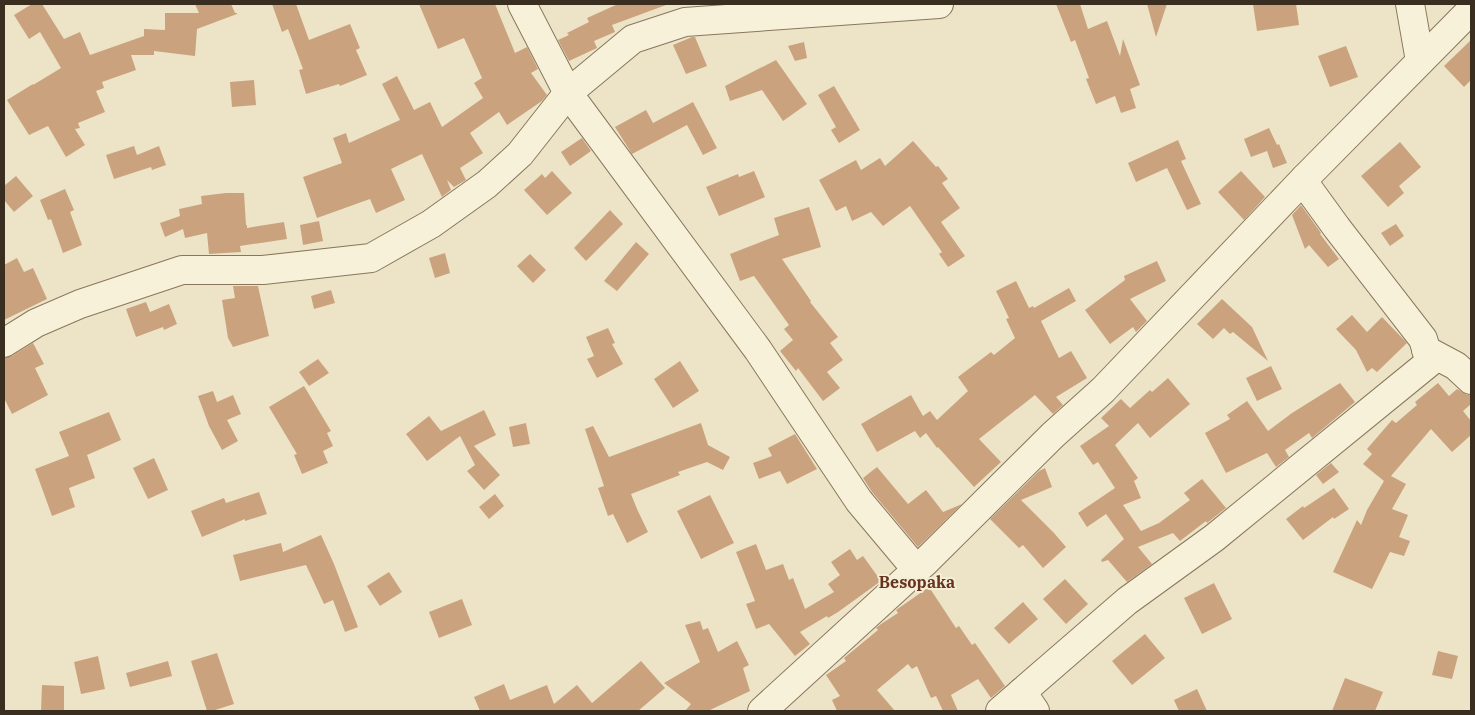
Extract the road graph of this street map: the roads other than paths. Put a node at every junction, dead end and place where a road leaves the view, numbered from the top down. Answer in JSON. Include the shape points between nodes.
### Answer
{"nodes":[{"id":1,"x":522,"y":4,"type":"edge"},
{"id":2,"x":939,"y":4,"type":"edge"},
{"id":3,"x":1410,"y":4,"type":"edge"},
{"id":4,"x":1471,"y":10,"type":"edge"},
{"id":5,"x":1420,"y":61,"type":"junction"},
{"id":6,"x":568,"y":94,"type":"junction"},
{"id":7,"x":1305,"y":178,"type":"junction"},
{"id":8,"x":4,"y":343,"type":"edge"},
{"id":9,"x":1426,"y":350,"type":"junction"},
{"id":10,"x":1471,"y":380,"type":"edge"},
{"id":11,"x":916,"y":570,"type":"junction"},
{"id":12,"x":1029,"y":701,"type":"edge"},
{"id":13,"x":762,"y":711,"type":"edge"},
{"id":14,"x":1000,"y":711,"type":"edge"}],
"edges":[{"from":1,"to":6,"type":"street"},
{"from":2,"to":6,"type":"street","via":[[685,22],[633,39]]},
{"from":3,"to":5,"type":"street"},
{"from":4,"to":5,"type":"street"},
{"from":5,"to":7,"type":"street"},
{"from":6,"to":8,"type":"street","via":[[520,154],[487,184],[430,224],[371,258],[262,270],[182,270],[80,304],[36,323]]},
{"from":6,"to":11,"type":"street","via":[[758,350],[859,501]]},
{"from":7,"to":9,"type":"street","via":[[1308,188],[1337,228],[1423,339]]},
{"from":7,"to":11,"type":"street","via":[[1103,390]]},
{"from":9,"to":10,"type":"street","via":[[1456,366]]},
{"from":9,"to":12,"type":"street","via":[[1430,362],[1214,538],[1127,601]]},
{"from":11,"to":13,"type":"street"},
{"from":12,"to":14,"type":"street"}]}
